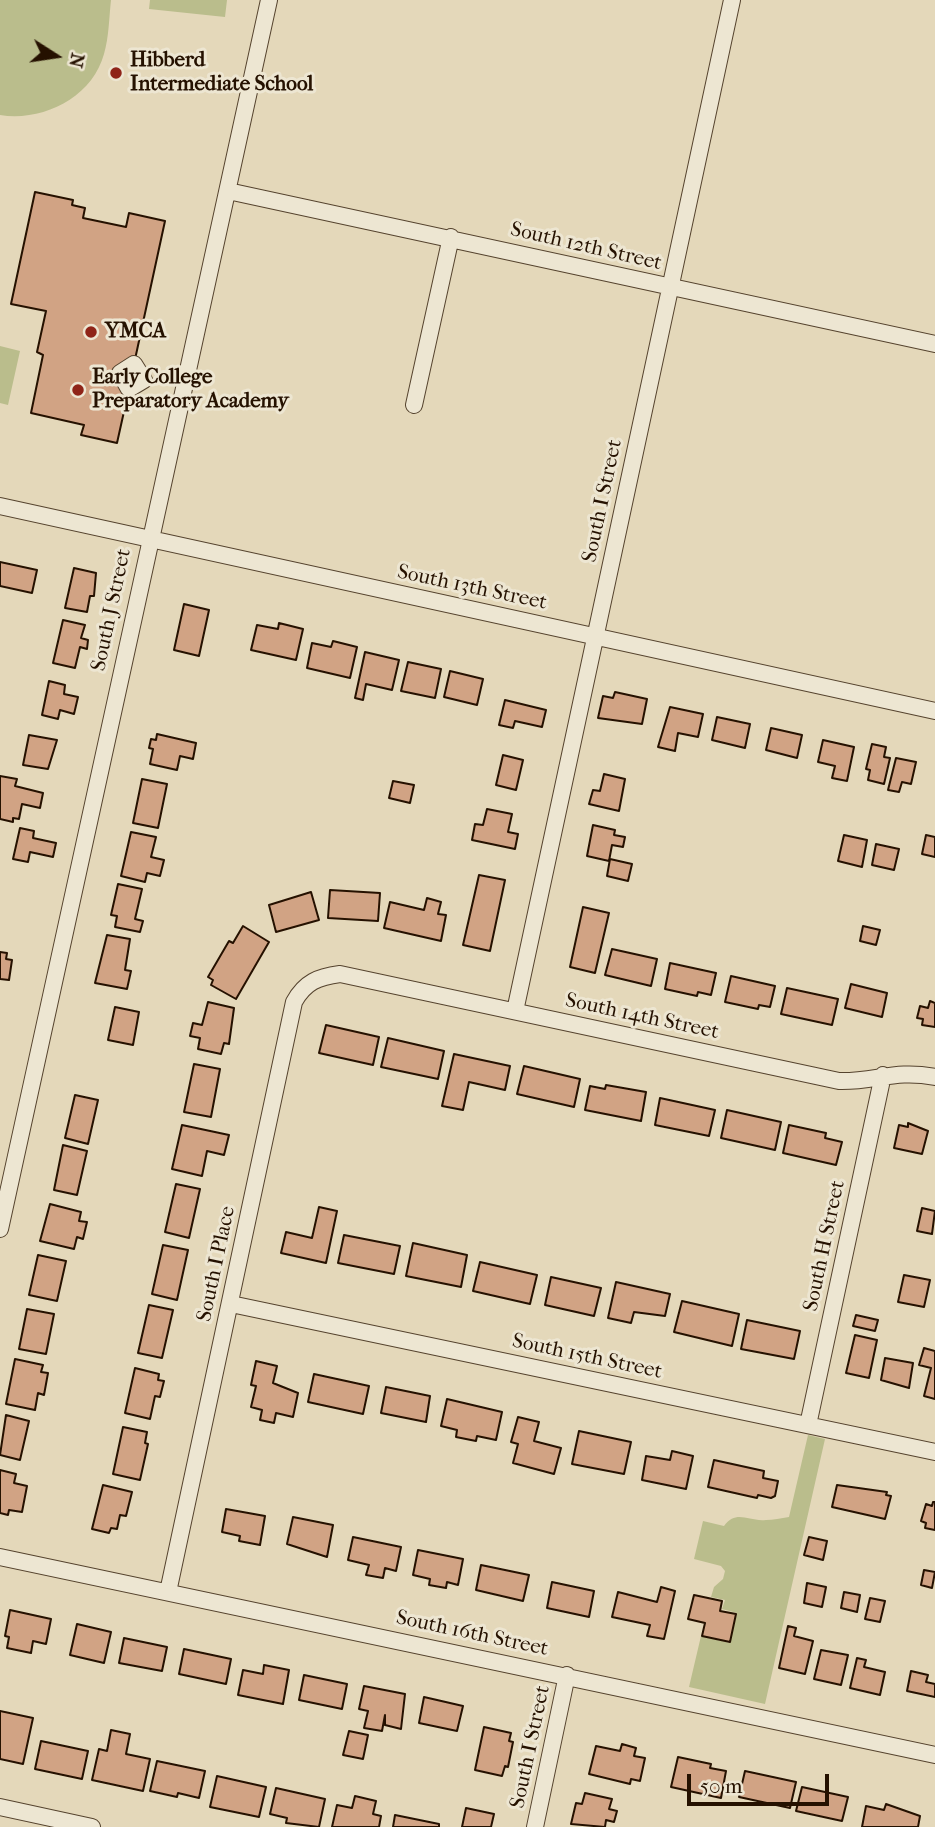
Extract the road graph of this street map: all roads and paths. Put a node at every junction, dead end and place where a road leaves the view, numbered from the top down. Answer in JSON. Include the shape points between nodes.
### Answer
{"nodes":[{"id":1,"x":269,"y":0,"type":"edge"},
{"id":2,"x":732,"y":0,"type":"edge"},
{"id":3,"x":228,"y":191,"type":"junction"},
{"id":4,"x":451,"y":237,"type":"junction"},
{"id":5,"x":671,"y":287,"type":"junction"},
{"id":6,"x":935,"y":344,"type":"edge"},
{"id":7,"x":414,"y":405,"type":"dead end"},
{"id":8,"x":0,"y":506,"type":"edge"},
{"id":9,"x":149,"y":540,"type":"junction"},
{"id":10,"x":595,"y":637,"type":"junction"},
{"id":11,"x":935,"y":711,"type":"edge"},
{"id":12,"x":340,"y":974,"type":"joint"},
{"id":13,"x":514,"y":1010,"type":"junction"},
{"id":14,"x":883,"y":1075,"type":"junction"},
{"id":15,"x":935,"y":1077,"type":"edge"},
{"id":16,"x":0,"y":1229,"type":"edge"},
{"id":17,"x":231,"y":1304,"type":"junction"},
{"id":18,"x":808,"y":1425,"type":"junction"},
{"id":19,"x":935,"y":1452,"type":"edge"},
{"id":20,"x":0,"y":1557,"type":"edge"},
{"id":21,"x":168,"y":1592,"type":"junction"},
{"id":22,"x":567,"y":1675,"type":"junction"},
{"id":23,"x":935,"y":1755,"type":"edge"},
{"id":24,"x":0,"y":1807,"type":"edge"},
{"id":25,"x":92,"y":1827,"type":"edge"},
{"id":26,"x":535,"y":1827,"type":"edge"}],
"edges":[{"from":1,"to":3,"type":"street","name":"South J Street"},
{"from":2,"to":5,"type":"street","name":"South I Street"},
{"from":3,"to":4,"type":"street","name":"South 12th Street"},
{"from":3,"to":9,"type":"street","name":"South J Street"},
{"from":4,"to":5,"type":"street","name":"South 12th Street"},
{"from":4,"to":7,"type":"street"},
{"from":5,"to":6,"type":"street","name":"South 12th Street"},
{"from":5,"to":10,"type":"street","name":"South I Street"},
{"from":8,"to":9,"type":"street","name":"South 13th Street"},
{"from":9,"to":10,"type":"street","name":"South 13th Street"},
{"from":9,"to":16,"type":"street","name":"South J Street"},
{"from":10,"to":11,"type":"street","name":"South 13th Street"},
{"from":10,"to":13,"type":"street","name":"South I Street"},
{"from":12,"to":13,"type":"street","name":"South 14th Street"},
{"from":12,"to":17,"type":"street","name":"South I Place","via":[[312,981],[294,1002]]},
{"from":13,"to":14,"type":"street","name":"South 14th Street","via":[[839,1081]]},
{"from":14,"to":15,"type":"street","name":"South 14th Street","via":[[902,1072]]},
{"from":14,"to":18,"type":"street","name":"South H Street"},
{"from":17,"to":18,"type":"street","name":"South 15th Street"},
{"from":17,"to":21,"type":"street","name":"South I Place"},
{"from":18,"to":19,"type":"street","name":"South 15th Street"},
{"from":20,"to":21,"type":"street","name":"South 16th Street"},
{"from":21,"to":22,"type":"street","name":"South 16th Street"},
{"from":22,"to":23,"type":"street","name":"South 16th Street"},
{"from":22,"to":26,"type":"street","name":"South I Street"},
{"from":24,"to":25,"type":"street"}]}
